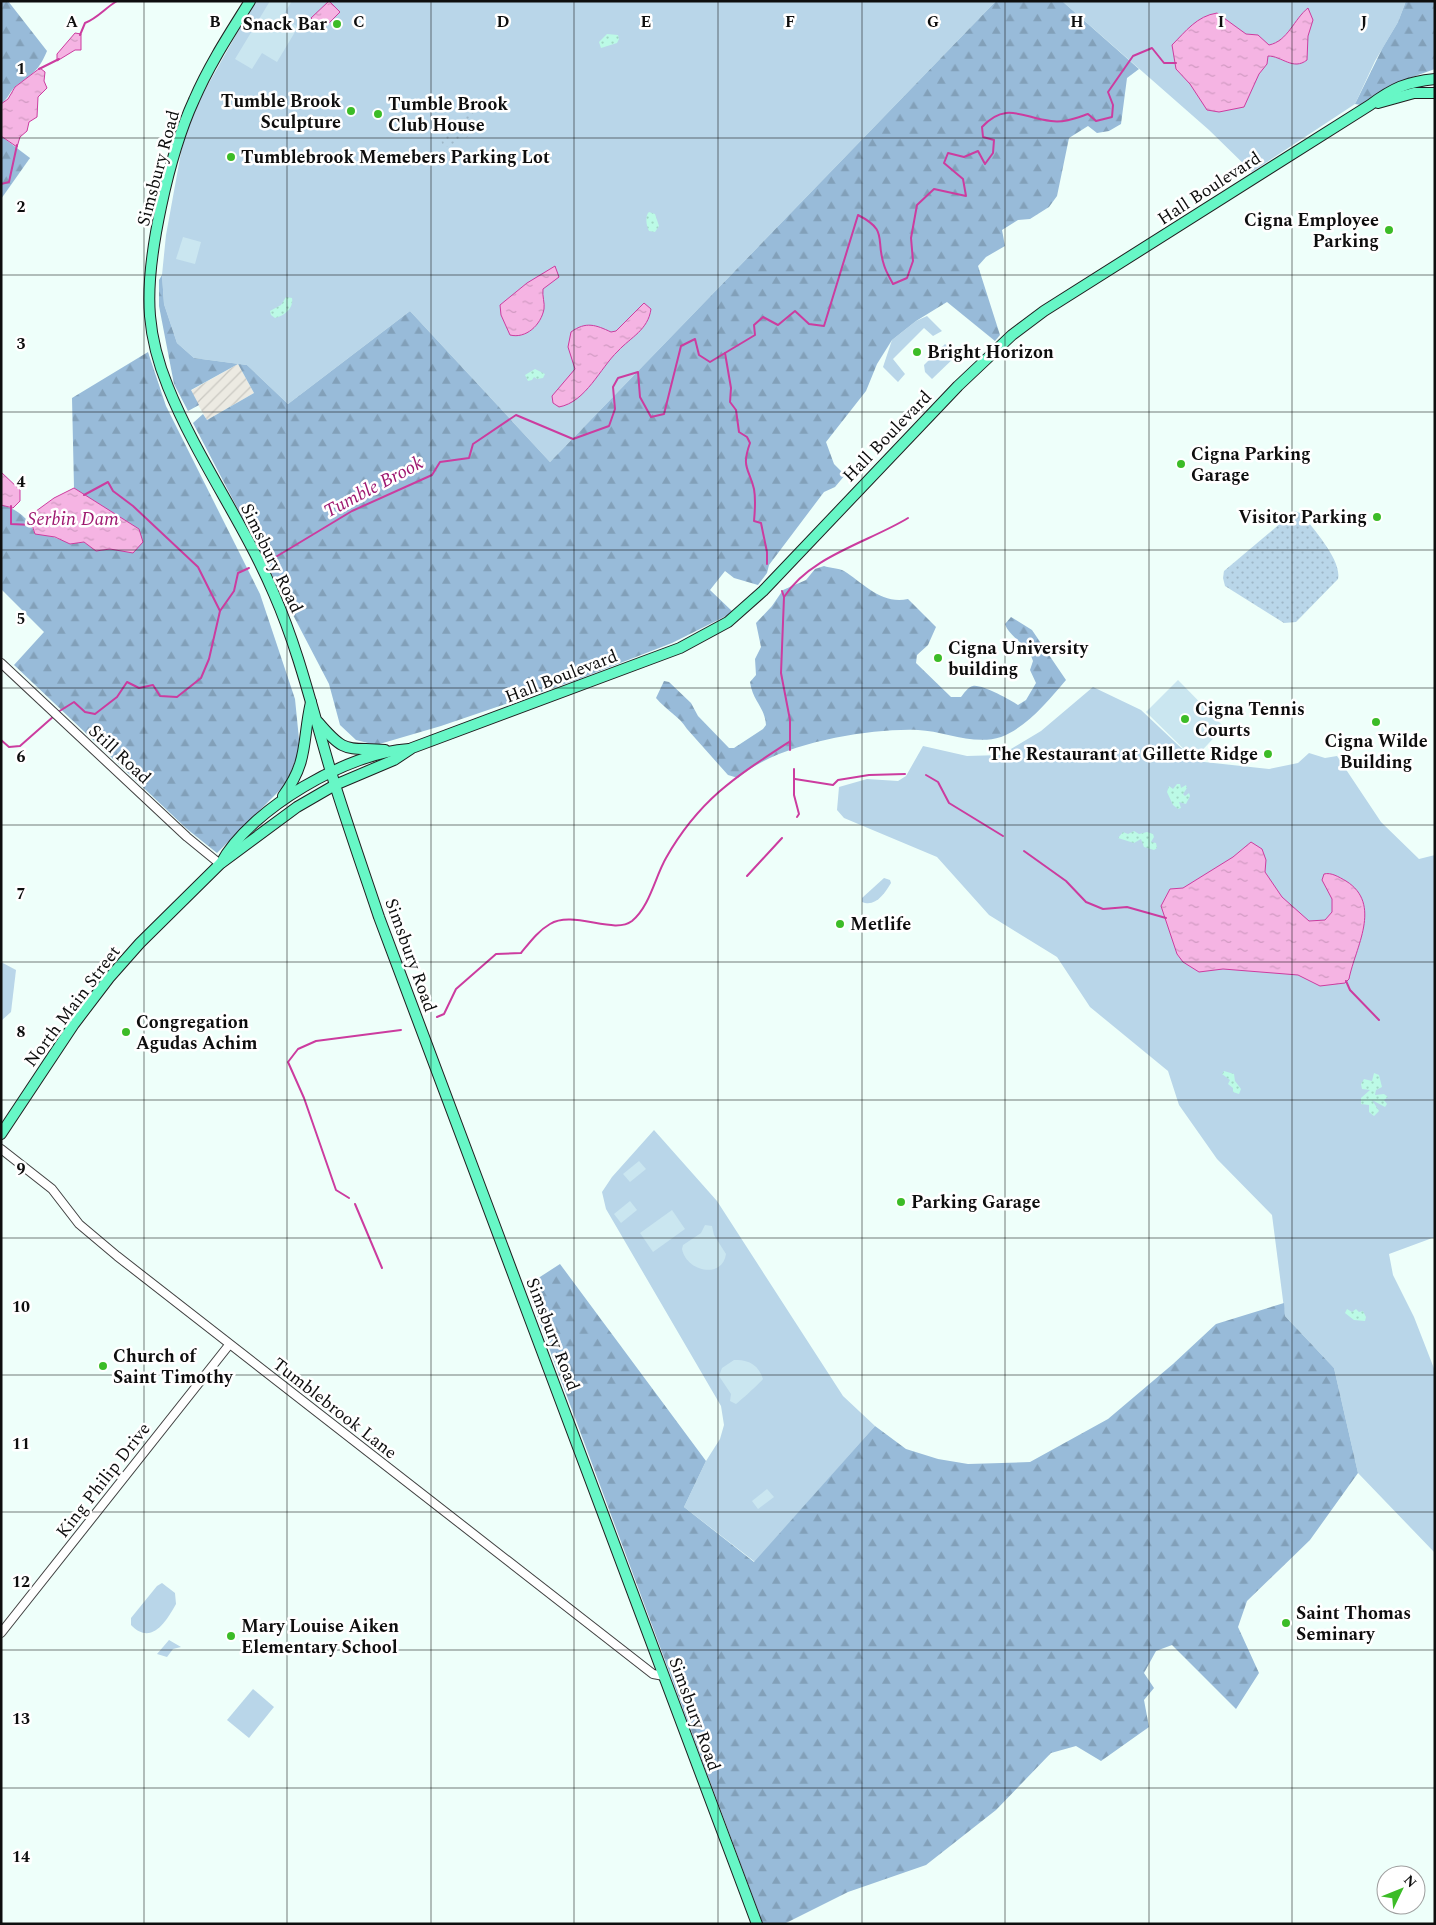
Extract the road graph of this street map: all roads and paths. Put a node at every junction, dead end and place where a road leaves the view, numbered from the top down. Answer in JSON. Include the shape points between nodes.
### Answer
{"nodes":[{"id":1,"x":250,"y":1,"type":"edge"},
{"id":2,"x":1435,"y":79,"type":"edge"},
{"id":3,"x":1435,"y":93,"type":"edge"},
{"id":4,"x":1370,"y":105,"type":"junction"},
{"id":5,"x":1,"y":663,"type":"edge"},
{"id":6,"x":311,"y":701,"type":"junction"},
{"id":7,"x":316,"y":720,"type":"junction"},
{"id":8,"x":412,"y":748,"type":"junction"},
{"id":9,"x":389,"y":750,"type":"junction"},
{"id":10,"x":331,"y":772,"type":"junction"},
{"id":11,"x":335,"y":784,"type":"junction"},
{"id":12,"x":280,"y":801,"type":"junction"},
{"id":13,"x":220,"y":864,"type":"junction"},
{"id":14,"x":1,"y":1134,"type":"edge"},
{"id":15,"x":1,"y":1149,"type":"edge"},
{"id":16,"x":229,"y":1345,"type":"junction"},
{"id":17,"x":1,"y":1634,"type":"edge"},
{"id":18,"x":664,"y":1676,"type":"junction"},
{"id":19,"x":757,"y":1924,"type":"edge"}],
"edges":[{"from":1,"to":6,"type":"main road","name":"Simsbury Road","via":[[203,81],[180,135],[165,193],[151,273],[150,316],[167,386],[274,593]]},
{"from":2,"to":4,"type":"main road","name":"Hall Boulevard","via":[[1394,88]]},
{"from":3,"to":4,"type":"main road","name":"Hall Boulevard","via":[[1414,93]]},
{"from":4,"to":8,"type":"main road","name":"Hall Boulevard","via":[[1044,311],[1012,335],[958,386],[763,591],[728,622],[662,655]]},
{"from":5,"to":13,"type":"street","name":"Still Road"},
{"from":6,"to":7,"type":"main road","name":"Simsbury Road"},
{"from":6,"to":12,"type":"main road","via":[[302,762],[294,782]]},
{"from":7,"to":9,"type":"main road","via":[[337,742],[349,749]]},
{"from":7,"to":10,"type":"main road","name":"Simsbury Road"},
{"from":8,"to":9,"type":"main road","name":"Hall Boulevard"},
{"from":8,"to":11,"type":"main road","name":"Hall Boulevard","via":[[394,760]]},
{"from":9,"to":10,"type":"main road","name":"Hall Boulevard"},
{"from":10,"to":11,"type":"main road","name":"Simsbury Road"},
{"from":10,"to":12,"type":"main road","name":"North Main Street"},
{"from":11,"to":13,"type":"main road","name":"North Main Street","via":[[283,817]]},
{"from":11,"to":18,"type":"main road","name":"Simsbury Road","via":[[379,917]]},
{"from":12,"to":13,"type":"main road","name":"North Main Street","via":[[228,849]]},
{"from":13,"to":14,"type":"main road","name":"North Main Street","via":[[108,978]]},
{"from":15,"to":16,"type":"street","name":"Tumblebrook Lane","via":[[52,1189],[79,1224]]},
{"from":16,"to":17,"type":"street","name":"King Philip Drive"},
{"from":16,"to":18,"type":"street","name":"Tumblebrook Lane","via":[[653,1674]]},
{"from":18,"to":19,"type":"main road","name":"Simsbury Road"}]}
